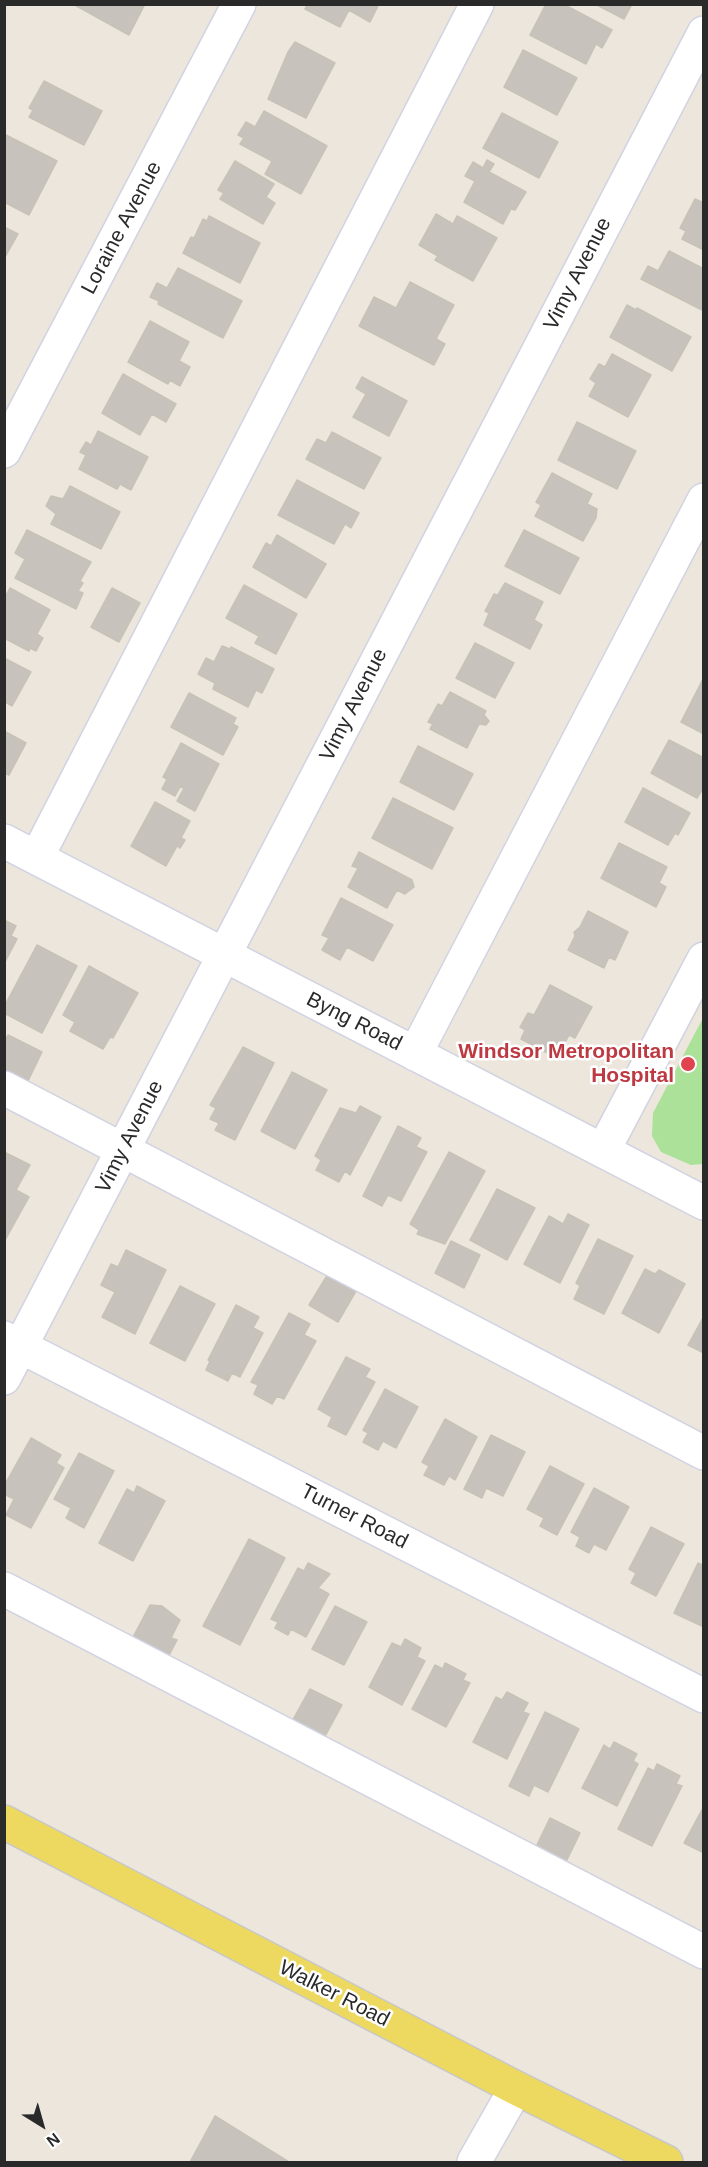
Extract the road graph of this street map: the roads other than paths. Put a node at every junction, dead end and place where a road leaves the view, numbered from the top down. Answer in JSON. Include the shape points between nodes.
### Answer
{"nodes":[{"id":1,"x":239,"y":4,"type":"edge"},
{"id":2,"x":477,"y":4,"type":"edge"},
{"id":3,"x":704,"y":33,"type":"edge"},
{"id":4,"x":4,"y":451,"type":"edge"},
{"id":5,"x":704,"y":500,"type":"edge"},
{"id":6,"x":4,"y":841,"type":"edge"},
{"id":7,"x":37,"y":857,"type":"junction"},
{"id":8,"x":224,"y":955,"type":"junction"},
{"id":9,"x":704,"y":959,"type":"edge"},
{"id":10,"x":415,"y":1054,"type":"junction"},
{"id":11,"x":4,"y":1088,"type":"edge"},
{"id":12,"x":123,"y":1149,"type":"junction"},
{"id":13,"x":603,"y":1151,"type":"junction"},
{"id":14,"x":703,"y":1202,"type":"edge"},
{"id":15,"x":13,"y":1342,"type":"edge"},
{"id":16,"x":4,"y":1378,"type":"edge"},
{"id":17,"x":704,"y":1452,"type":"edge"},
{"id":18,"x":4,"y":1589,"type":"edge"},
{"id":19,"x":704,"y":1696,"type":"edge"},
{"id":20,"x":4,"y":1822,"type":"edge"},
{"id":21,"x":704,"y":1952,"type":"edge"},
{"id":22,"x":516,"y":2088,"type":"junction"},
{"id":23,"x":474,"y":2163,"type":"edge"},
{"id":24,"x":666,"y":2163,"type":"edge"}],
"edges":[{"from":1,"to":4,"type":"street","name":"Loraine Avenue"},
{"from":2,"to":7,"type":"street"},
{"from":3,"to":8,"type":"street","name":"Vimy Avenue"},
{"from":5,"to":10,"type":"street"},
{"from":6,"to":7,"type":"street","name":"Byng Road"},
{"from":7,"to":8,"type":"street","name":"Byng Road"},
{"from":8,"to":10,"type":"street","name":"Byng Road"},
{"from":8,"to":12,"type":"street","name":"Vimy Avenue"},
{"from":9,"to":13,"type":"street"},
{"from":10,"to":13,"type":"street","name":"Byng Road"},
{"from":11,"to":12,"type":"street"},
{"from":12,"to":15,"type":"street","name":"Vimy Avenue"},
{"from":12,"to":17,"type":"street"},
{"from":13,"to":14,"type":"street","name":"Byng Road"},
{"from":15,"to":16,"type":"street","name":"Vimy Avenue"},
{"from":15,"to":19,"type":"street","name":"Turner Road"},
{"from":18,"to":21,"type":"street"},
{"from":20,"to":22,"type":"main road","name":"Walker Road"},
{"from":22,"to":23,"type":"street"},
{"from":22,"to":24,"type":"main road","name":"Walker Road"}]}
